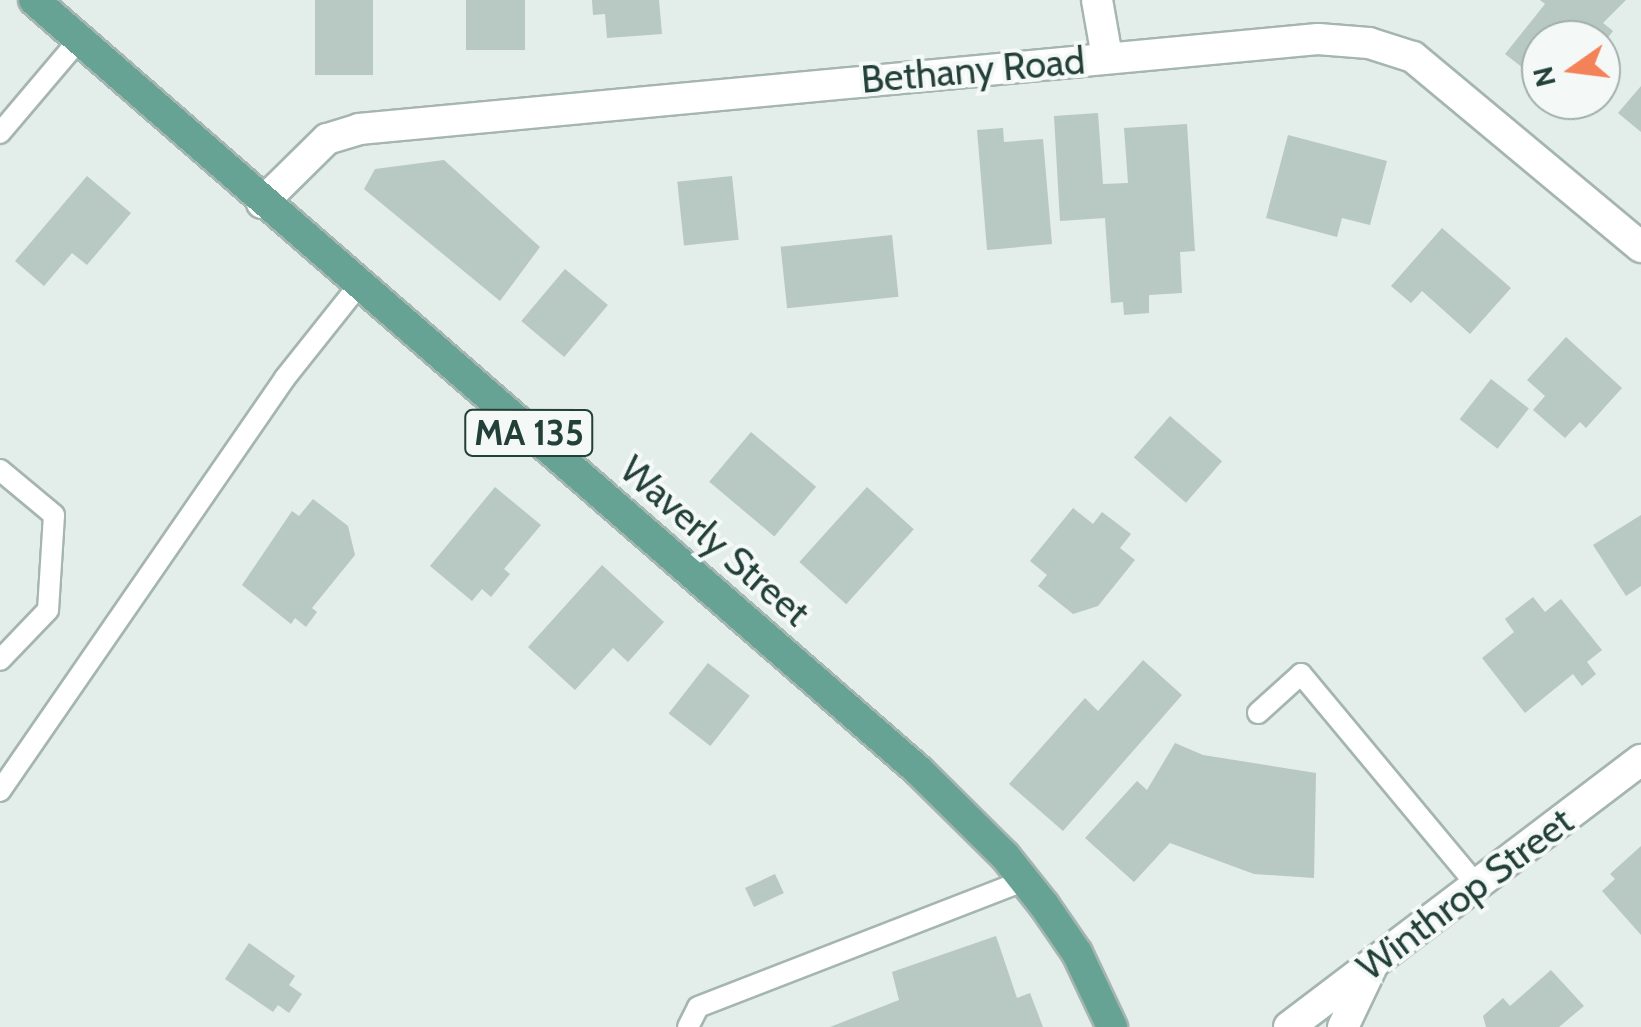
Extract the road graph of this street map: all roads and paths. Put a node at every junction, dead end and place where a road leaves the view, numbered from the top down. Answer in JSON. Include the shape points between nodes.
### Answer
{"nodes":[{"id":1,"x":34,"y":0,"type":"edge"},
{"id":2,"x":1097,"y":0,"type":"edge"},
{"id":3,"x":79,"y":40,"type":"junction"},
{"id":4,"x":1107,"y":57,"type":"junction"},
{"id":5,"x":3,"y":122,"type":"edge"},
{"id":6,"x":262,"y":203,"type":"junction"},
{"id":7,"x":1641,"y":248,"type":"edge"},
{"id":8,"x":358,"y":285,"type":"junction"},
{"id":9,"x":0,"y":470,"type":"edge"},
{"id":10,"x":0,"y":660,"type":"edge"},
{"id":11,"x":1258,"y":713,"type":"dead end"},
{"id":12,"x":1641,"y":760,"type":"edge"},
{"id":13,"x":0,"y":791,"type":"edge"},
{"id":14,"x":1025,"y":880,"type":"junction"},
{"id":15,"x":1476,"y":886,"type":"junction"},
{"id":16,"x":1373,"y":964,"type":"junction"},
{"id":17,"x":688,"y":1027,"type":"edge"},
{"id":18,"x":1112,"y":1027,"type":"edge"},
{"id":19,"x":1289,"y":1027,"type":"edge"},
{"id":20,"x":1343,"y":1027,"type":"edge"}],
"edges":[{"from":1,"to":3,"type":"main road","name":"Waverly Street","number":"MA 135"},
{"from":2,"to":4,"type":"street"},
{"from":3,"to":5,"type":"lane"},
{"from":3,"to":6,"type":"main road","name":"Waverly Street","number":"MA 135"},
{"from":4,"to":6,"type":"street","name":"Bethany Road","via":[[359,129],[327,139]]},
{"from":4,"to":7,"type":"street","name":"Bethany Road","via":[[1318,40],[1369,43],[1413,57],[1454,84]]},
{"from":6,"to":8,"type":"main road","name":"Waverly Street","number":"MA 135"},
{"from":8,"to":13,"type":"lane","via":[[285,378]]},
{"from":8,"to":14,"type":"main road","name":"Waverly Street","number":"MA 135","via":[[919,771]]},
{"from":9,"to":10,"type":"lane","via":[[54,515],[48,610]]},
{"from":11,"to":15,"type":"lane","via":[[1301,674]]},
{"from":12,"to":15,"type":"street","name":"Winthrop Street"},
{"from":14,"to":17,"type":"lane","via":[[698,1007]]},
{"from":14,"to":18,"type":"main road","name":"Waverly Street","number":"MA 135","via":[[1078,954]]},
{"from":15,"to":16,"type":"street","name":"Winthrop Street"},
{"from":16,"to":19,"type":"street","name":"Winthrop Street"},
{"from":16,"to":20,"type":"street"}]}
